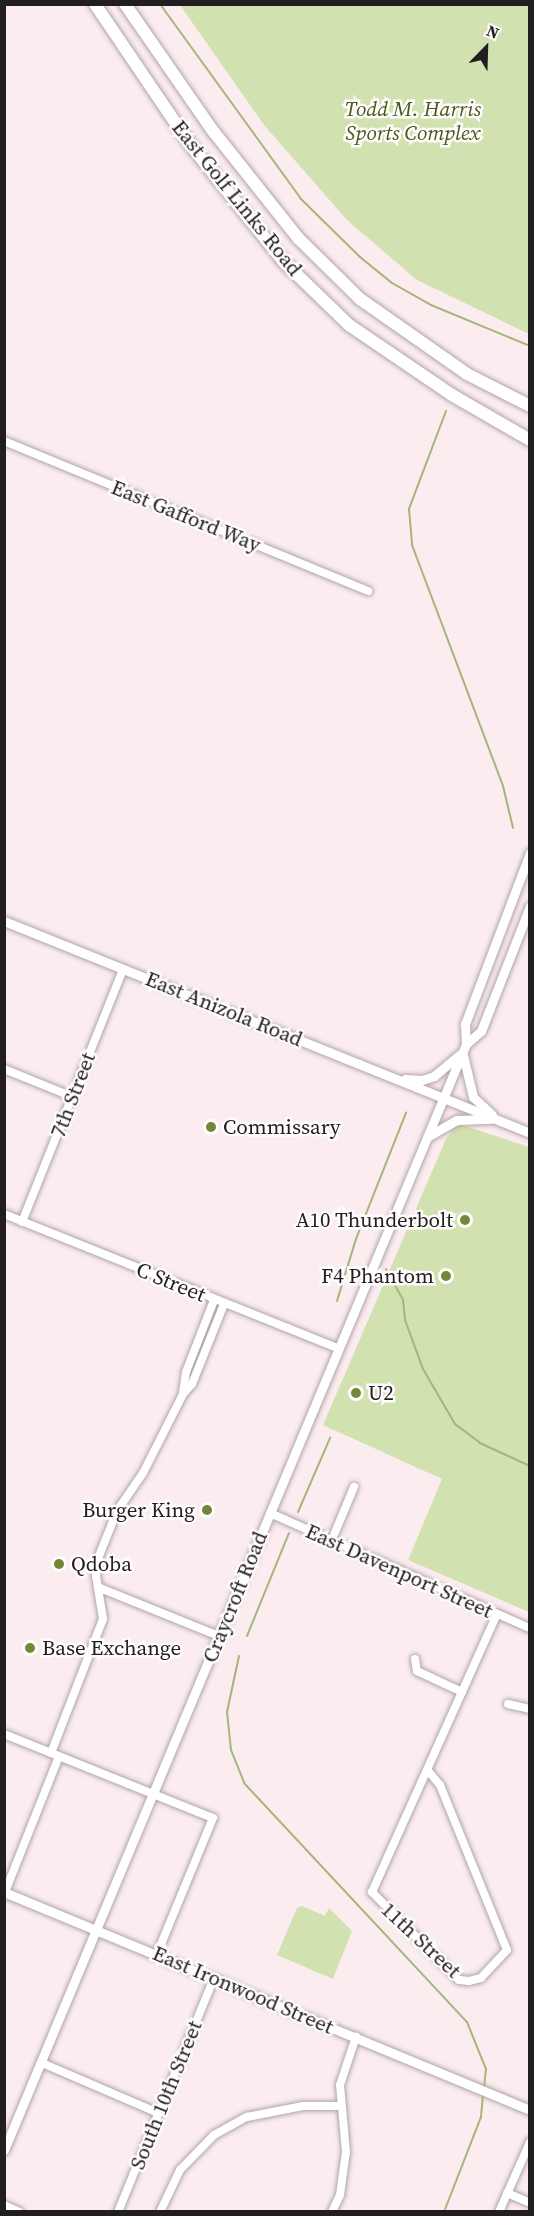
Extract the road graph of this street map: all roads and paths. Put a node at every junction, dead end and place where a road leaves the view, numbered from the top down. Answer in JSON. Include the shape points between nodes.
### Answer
{"nodes":[{"id":1,"x":95,"y":4,"type":"edge"},
{"id":2,"x":125,"y":4,"type":"edge"},
{"id":3,"x":530,"y":406,"type":"edge"},
{"id":4,"x":530,"y":440,"type":"edge"},
{"id":5,"x":4,"y":441,"type":"edge"},
{"id":6,"x":369,"y":591,"type":"dead end"},
{"id":7,"x":530,"y":853,"type":"edge"},
{"id":8,"x":530,"y":906,"type":"edge"},
{"id":9,"x":4,"y":921,"type":"edge"},
{"id":10,"x":123,"y":969,"type":"junction"},
{"id":11,"x":464,"y":1048,"type":"junction"},
{"id":12,"x":4,"y":1069,"type":"edge"},
{"id":13,"x":396,"y":1079,"type":"junction"},
{"id":14,"x":74,"y":1097,"type":"junction"},
{"id":15,"x":444,"y":1098,"type":"junction"},
{"id":16,"x":495,"y":1119,"type":"junction"},
{"id":17,"x":530,"y":1133,"type":"edge"},
{"id":18,"x":427,"y":1137,"type":"junction"},
{"id":19,"x":4,"y":1215,"type":"edge"},
{"id":20,"x":22,"y":1222,"type":"junction"},
{"id":21,"x":214,"y":1300,"type":"junction"},
{"id":22,"x":224,"y":1304,"type":"junction"},
{"id":23,"x":338,"y":1348,"type":"junction"},
{"id":24,"x":183,"y":1394,"type":"junction"},
{"id":25,"x":354,"y":1487,"type":"dead end"},
{"id":26,"x":270,"y":1513,"type":"junction"},
{"id":27,"x":331,"y":1542,"type":"junction"},
{"id":28,"x":100,"y":1588,"type":"junction"},
{"id":29,"x":496,"y":1614,"type":"junction"},
{"id":30,"x":530,"y":1628,"type":"edge"},
{"id":31,"x":219,"y":1636,"type":"junction"},
{"id":32,"x":415,"y":1659,"type":"dead end"},
{"id":33,"x":462,"y":1692,"type":"junction"},
{"id":34,"x":508,"y":1704,"type":"dead end"},
{"id":35,"x":530,"y":1709,"type":"edge"},
{"id":36,"x":4,"y":1734,"type":"edge"},
{"id":37,"x":55,"y":1755,"type":"junction"},
{"id":38,"x":429,"y":1772,"type":"junction"},
{"id":39,"x":155,"y":1794,"type":"junction"},
{"id":40,"x":5,"y":1892,"type":"edge"},
{"id":41,"x":98,"y":1928,"type":"junction"},
{"id":42,"x":157,"y":1954,"type":"junction"},
{"id":43,"x":214,"y":1978,"type":"junction"},
{"id":44,"x":356,"y":2037,"type":"junction"},
{"id":45,"x":42,"y":2063,"type":"junction"},
{"id":46,"x":340,"y":2106,"type":"junction"},
{"id":47,"x":530,"y":2110,"type":"edge"},
{"id":48,"x":158,"y":2113,"type":"junction"},
{"id":49,"x":530,"y":2142,"type":"edge"},
{"id":50,"x":4,"y":2150,"type":"edge"},
{"id":51,"x":507,"y":2193,"type":"junction"},
{"id":52,"x":530,"y":2203,"type":"edge"},
{"id":53,"x":4,"y":2205,"type":"edge"},
{"id":54,"x":20,"y":2211,"type":"edge"},
{"id":55,"x":118,"y":2211,"type":"edge"},
{"id":56,"x":160,"y":2211,"type":"edge"},
{"id":57,"x":332,"y":2211,"type":"edge"},
{"id":58,"x":500,"y":2211,"type":"edge"}],
"edges":[{"from":1,"to":4,"type":"main road","name":"East Golf Links Road","via":[[189,143],[284,262],[349,325],[452,395]]},
{"from":2,"to":3,"type":"main road","name":"East Golf Links Road","via":[[213,131],[299,239],[360,299],[467,374]]},
{"from":5,"to":6,"type":"street","name":"East Gafford Way"},
{"from":7,"to":11,"type":"street","via":[[465,1024]]},
{"from":8,"to":11,"type":"street","via":[[481,1031]]},
{"from":9,"to":10,"type":"street","name":"East Anizola Road"},
{"from":10,"to":13,"type":"street","name":"East Anizola Road"},
{"from":10,"to":14,"type":"street","name":"7th Street"},
{"from":11,"to":13,"type":"street","via":[[431,1077]]},
{"from":11,"to":15,"type":"street","name":"Craycroft Road"},
{"from":11,"to":16,"type":"street","via":[[473,1097]]},
{"from":12,"to":14,"type":"street"},
{"from":13,"to":15,"type":"street","name":"East Anizola Road"},
{"from":14,"to":20,"type":"street","name":"7th Street"},
{"from":15,"to":16,"type":"street","name":"East Anizola Road"},
{"from":15,"to":18,"type":"street","name":"Craycroft Road"},
{"from":16,"to":17,"type":"street","name":"East Anizola Road"},
{"from":16,"to":18,"type":"street","via":[[457,1120]]},
{"from":18,"to":23,"type":"street","name":"Craycroft Road"},
{"from":19,"to":20,"type":"street","name":"C Street"},
{"from":20,"to":21,"type":"street","name":"C Street"},
{"from":21,"to":22,"type":"street","name":"C Street"},
{"from":21,"to":24,"type":"street","via":[[186,1372]]},
{"from":22,"to":23,"type":"street","name":"C Street"},
{"from":22,"to":24,"type":"street","via":[[192,1384]]},
{"from":23,"to":26,"type":"street","name":"Craycroft Road"},
{"from":24,"to":28,"type":"street","via":[[150,1461],[117,1511],[97,1562]]},
{"from":25,"to":27,"type":"street"},
{"from":26,"to":27,"type":"street","name":"East Davenport Street"},
{"from":26,"to":31,"type":"street","name":"Craycroft Road"},
{"from":27,"to":29,"type":"street","name":"East Davenport Street"},
{"from":28,"to":31,"type":"street"},
{"from":28,"to":37,"type":"street","via":[[103,1619]]},
{"from":29,"to":30,"type":"street","name":"East Davenport Street"},
{"from":29,"to":33,"type":"street","name":"11th Street"},
{"from":31,"to":39,"type":"street","name":"Craycroft Road"},
{"from":32,"to":33,"type":"street","via":[[417,1671]]},
{"from":33,"to":38,"type":"street","name":"11th Street"},
{"from":34,"to":35,"type":"street"},
{"from":36,"to":37,"type":"street"},
{"from":37,"to":39,"type":"street"},
{"from":37,"to":40,"type":"street"},
{"from":38,"to":38,"type":"street","name":"11th Street","via":[[372,1892],[459,1980],[469,1981],[481,1978],[507,1950],[440,1785]]},
{"from":39,"to":41,"type":"street","name":"Craycroft Road"},
{"from":39,"to":42,"type":"street","via":[[213,1818]]},
{"from":40,"to":41,"type":"street","name":"East Ironwood Street"},
{"from":41,"to":42,"type":"street","name":"East Ironwood Street"},
{"from":41,"to":45,"type":"street","name":"Craycroft Road"},
{"from":42,"to":43,"type":"street","name":"East Ironwood Street"},
{"from":43,"to":44,"type":"street","name":"East Ironwood Street"},
{"from":43,"to":48,"type":"street","name":"South 10th Street"},
{"from":44,"to":46,"type":"street","via":[[343,2070]]},
{"from":44,"to":47,"type":"street","name":"East Ironwood Street"},
{"from":45,"to":48,"type":"street"},
{"from":45,"to":50,"type":"street","name":"Craycroft Road"},
{"from":46,"to":56,"type":"street","via":[[303,2106],[247,2117],[214,2135],[180,2170]]},
{"from":46,"to":57,"type":"street","via":[[346,2152],[340,2195]]},
{"from":48,"to":55,"type":"street","name":"South 10th Street"},
{"from":49,"to":51,"type":"street"},
{"from":51,"to":52,"type":"street"},
{"from":51,"to":58,"type":"street"},
{"from":53,"to":54,"type":"street"}]}
